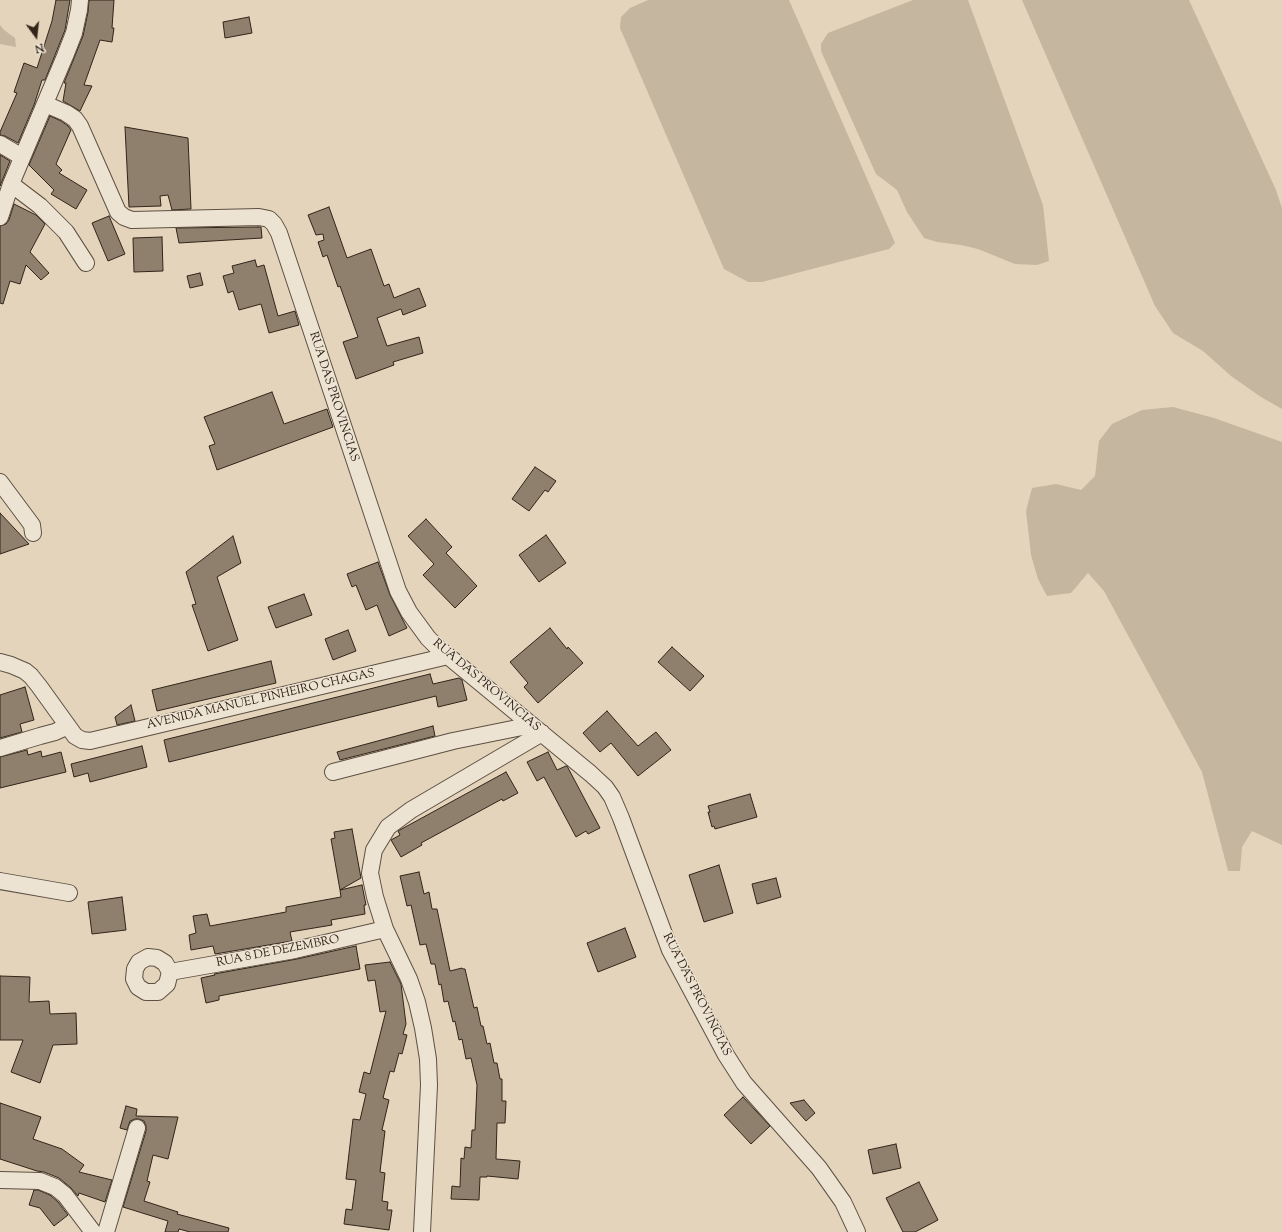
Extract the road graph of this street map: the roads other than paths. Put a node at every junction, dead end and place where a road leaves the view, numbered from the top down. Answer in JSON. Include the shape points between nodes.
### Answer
{"nodes":[{"id":1,"x":80,"y":0,"type":"edge"},
{"id":2,"x":45,"y":104,"type":"junction"},
{"id":3,"x":0,"y":144,"type":"edge"},
{"id":4,"x":22,"y":157,"type":"junction"},
{"id":5,"x":10,"y":184,"type":"junction"},
{"id":6,"x":0,"y":217,"type":"edge"},
{"id":7,"x":86,"y":263,"type":"dead end"},
{"id":8,"x":0,"y":482,"type":"edge"},
{"id":9,"x":32,"y":532,"type":"dead end"},
{"id":10,"x":448,"y":656,"type":"junction"},
{"id":11,"x":0,"y":662,"type":"edge"},
{"id":12,"x":537,"y":729,"type":"junction"},
{"id":13,"x":72,"y":731,"type":"junction"},
{"id":14,"x":0,"y":748,"type":"edge"},
{"id":15,"x":333,"y":772,"type":"dead end"},
{"id":16,"x":0,"y":881,"type":"edge"},
{"id":17,"x":69,"y":893,"type":"dead end"},
{"id":18,"x":385,"y":929,"type":"junction"},
{"id":19,"x":170,"y":972,"type":"dead end"},
{"id":20,"x":137,"y":1128,"type":"dead end"},
{"id":21,"x":0,"y":1180,"type":"edge"},
{"id":22,"x":93,"y":1232,"type":"edge"},
{"id":23,"x":106,"y":1232,"type":"edge"},
{"id":24,"x":422,"y":1232,"type":"edge"},
{"id":25,"x":857,"y":1232,"type":"edge"}],
"edges":[{"from":1,"to":2,"type":"street","via":[[74,33]]},
{"from":2,"to":4,"type":"street"},
{"from":2,"to":10,"type":"street","name":"RUA DAS PROVINCIAS","via":[[75,119],[118,212],[124,218],[132,220],[259,217],[269,219],[274,224],[398,591],[408,612],[428,638]]},
{"from":3,"to":4,"type":"street"},
{"from":4,"to":5,"type":"street"},
{"from":5,"to":6,"type":"street"},
{"from":5,"to":7,"type":"street","via":[[40,206],[66,232]]},
{"from":8,"to":9,"type":"street","via":[[32,525]]},
{"from":10,"to":12,"type":"street","name":"RUA DAS PROVINCIAS"},
{"from":10,"to":13,"type":"street","name":"AVENIDA MANUEL PINHEIRO CHAGAS","via":[[90,741],[82,740]]},
{"from":11,"to":13,"type":"street","via":[[11,664],[31,676]]},
{"from":12,"to":15,"type":"street","via":[[453,741]]},
{"from":12,"to":18,"type":"street","via":[[388,827],[374,850],[370,873]]},
{"from":12,"to":25,"type":"street","name":"RUA DAS PROVINCIAS","via":[[591,774],[612,797],[670,950],[726,1055],[744,1083],[819,1168],[843,1202]]},
{"from":13,"to":14,"type":"street","via":[[55,732]]},
{"from":16,"to":17,"type":"street"},
{"from":18,"to":19,"type":"street","name":"RUA 8 DE DEZEMBRO","via":[[295,950]]},
{"from":18,"to":24,"type":"street","via":[[417,1002],[428,1058]]},
{"from":20,"to":23,"type":"street"},
{"from":21,"to":22,"type":"street","via":[[40,1181],[56,1187]]}]}
